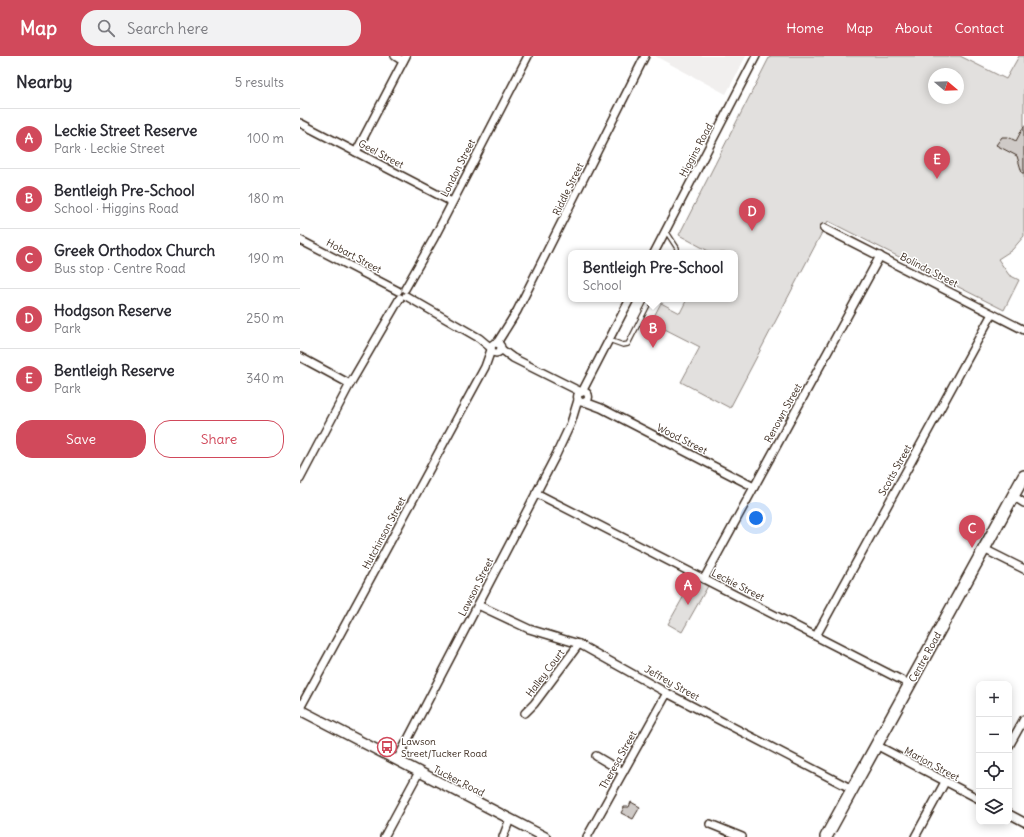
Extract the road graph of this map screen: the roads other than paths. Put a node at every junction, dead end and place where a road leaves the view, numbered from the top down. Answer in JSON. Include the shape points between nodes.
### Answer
{"nodes":[{"id":1,"x":394,"y":56,"type":"edge"},
{"id":2,"x":528,"y":56,"type":"edge"},
{"id":3,"x":645,"y":56,"type":"edge"},
{"id":4,"x":756,"y":56,"type":"edge"},
{"id":5,"x":405,"y":58,"type":"edge"},
{"id":6,"x":300,"y":123,"type":"edge"},
{"id":7,"x":356,"y":152,"type":"junction"},
{"id":8,"x":452,"y":202,"type":"junction"},
{"id":9,"x":824,"y":228,"type":"dead end"},
{"id":10,"x":665,"y":231,"type":"junction"},
{"id":11,"x":300,"y":240,"type":"edge"},
{"id":12,"x":656,"y":250,"type":"edge"},
{"id":13,"x":677,"y":250,"type":"edge"},
{"id":14,"x":880,"y":256,"type":"junction"},
{"id":15,"x":402,"y":293,"type":"junction"},
{"id":16,"x":628,"y":302,"type":"edge"},
{"id":17,"x":649,"y":302,"type":"edge"},
{"id":18,"x":992,"y":314,"type":"junction"},
{"id":19,"x":1024,"y":330,"type":"edge"},
{"id":20,"x":608,"y":340,"type":"junction"},
{"id":21,"x":496,"y":348,"type":"junction"},
{"id":22,"x":300,"y":357,"type":"edge"},
{"id":23,"x":350,"y":384,"type":"junction"},
{"id":24,"x":583,"y":397,"type":"junction"},
{"id":25,"x":1024,"y":476,"type":"edge"},
{"id":26,"x":300,"y":479,"type":"edge"},
{"id":27,"x":754,"y":488,"type":"junction"},
{"id":28,"x":536,"y":493,"type":"junction"},
{"id":29,"x":1013,"y":496,"type":"junction"},
{"id":30,"x":1024,"y":503,"type":"edge"},
{"id":31,"x":984,"y":549,"type":"junction"},
{"id":32,"x":1024,"y":569,"type":"edge"},
{"id":33,"x":704,"y":579,"type":"junction"},
{"id":34,"x":478,"y":605,"type":"junction"},
{"id":35,"x":816,"y":636,"type":"junction"},
{"id":36,"x":579,"y":644,"type":"junction"},
{"id":37,"x":910,"y":684,"type":"junction"},
{"id":38,"x":667,"y":693,"type":"junction"},
{"id":39,"x":300,"y":709,"type":"edge"},
{"id":40,"x":525,"y":713,"type":"dead end"},
{"id":41,"x":1024,"y":718,"type":"edge"},
{"id":42,"x":1012,"y":740,"type":"edge"},
{"id":43,"x":876,"y":745,"type":"junction"},
{"id":44,"x":596,"y":756,"type":"dead end"},
{"id":45,"x":397,"y":760,"type":"junction"},
{"id":46,"x":419,"y":772,"type":"junction"},
{"id":47,"x":623,"y":772,"type":"junction"},
{"id":48,"x":945,"y":782,"type":"junction"},
{"id":49,"x":852,"y":789,"type":"junction"},
{"id":50,"x":976,"y":798,"type":"edge"},
{"id":51,"x":1012,"y":816,"type":"edge"},
{"id":52,"x":513,"y":820,"type":"junction"},
{"id":53,"x":1024,"y":822,"type":"edge"},
{"id":54,"x":710,"y":824,"type":"dead end"},
{"id":55,"x":384,"y":837,"type":"edge"},
{"id":56,"x":504,"y":837,"type":"edge"},
{"id":57,"x":545,"y":837,"type":"edge"},
{"id":58,"x":587,"y":837,"type":"edge"},
{"id":59,"x":742,"y":837,"type":"edge"},
{"id":60,"x":826,"y":837,"type":"edge"},
{"id":61,"x":915,"y":837,"type":"edge"}],
"edges":[{"from":1,"to":5,"type":"street"},
{"from":2,"to":8,"type":"street","name":"London Street"},
{"from":3,"to":21,"type":"street","name":"Riddle Street","via":[[555,238]]},
{"from":4,"to":10,"type":"street","name":"Higgins Road"},
{"from":5,"to":7,"type":"street"},
{"from":6,"to":7,"type":"street","name":"Geel Street"},
{"from":7,"to":8,"type":"street","name":"Geel Street"},
{"from":8,"to":15,"type":"street","name":"London Street"},
{"from":9,"to":14,"type":"street","name":"Bolinda Street"},
{"from":10,"to":12,"type":"street","name":"Higgins Road"},
{"from":10,"to":13,"type":"lane"},
{"from":11,"to":15,"type":"street","name":"Hobart Street"},
{"from":14,"to":18,"type":"street","name":"Bolinda Street"},
{"from":14,"to":27,"type":"street","name":"Renown Street"},
{"from":15,"to":21,"type":"street","name":"Hobart Street"},
{"from":15,"to":23,"type":"street","name":"London Street"},
{"from":16,"to":20,"type":"street"},
{"from":17,"to":20,"type":"lane","via":[[628,344]]},
{"from":18,"to":19,"type":"street","name":"Bolinda Street"},
{"from":18,"to":35,"type":"street","name":"Scotts Street"},
{"from":20,"to":24,"type":"street"},
{"from":21,"to":24,"type":"street","name":"Hobart Street"},
{"from":21,"to":39,"type":"street","name":"Hutchinson Street"},
{"from":22,"to":23,"type":"street"},
{"from":23,"to":26,"type":"street","name":"London Street"},
{"from":24,"to":27,"type":"street","name":"Wood Street"},
{"from":24,"to":28,"type":"street","name":"Lawson Street"},
{"from":25,"to":29,"type":"main road","name":"Centre Road"},
{"from":27,"to":33,"type":"street","name":"Renown Street"},
{"from":28,"to":33,"type":"street","name":"Leckie Street"},
{"from":28,"to":34,"type":"street","name":"Lawson Street"},
{"from":29,"to":30,"type":"street"},
{"from":29,"to":31,"type":"main road","name":"Centre Road"},
{"from":31,"to":32,"type":"street"},
{"from":31,"to":37,"type":"main road","name":"Centre Road"},
{"from":33,"to":35,"type":"street","name":"Leckie Street"},
{"from":34,"to":36,"type":"street","name":"Jeffrey Street","via":[[529,629]]},
{"from":34,"to":45,"type":"street","name":"Lawson Street"},
{"from":35,"to":37,"type":"street","name":"Leckie Street"},
{"from":36,"to":38,"type":"street","name":"Jeffrey Street"},
{"from":36,"to":40,"type":"street","name":"Halley Court"},
{"from":37,"to":43,"type":"main road","name":"Centre Road"},
{"from":38,"to":47,"type":"street","name":"Theresa Street"},
{"from":38,"to":49,"type":"street","name":"Jeffrey Street"},
{"from":39,"to":45,"type":"street","name":"Tucker Road"},
{"from":41,"to":42,"type":"street"},
{"from":43,"to":48,"type":"street","name":"Marion Street"},
{"from":43,"to":49,"type":"main road","name":"Centre Road"},
{"from":44,"to":47,"type":"street"},
{"from":45,"to":46,"type":"street","name":"Tucker Road"},
{"from":46,"to":52,"type":"street","name":"Tucker Road"},
{"from":46,"to":55,"type":"street"},
{"from":47,"to":58,"type":"street","name":"Theresa Street"},
{"from":48,"to":50,"type":"street","name":"Marion Street"},
{"from":48,"to":61,"type":"street"},
{"from":49,"to":60,"type":"main road","name":"Centre Road"},
{"from":51,"to":53,"type":"street"},
{"from":52,"to":56,"type":"street"},
{"from":52,"to":57,"type":"street","name":"Tucker Road"},
{"from":54,"to":59,"type":"street"}]}
